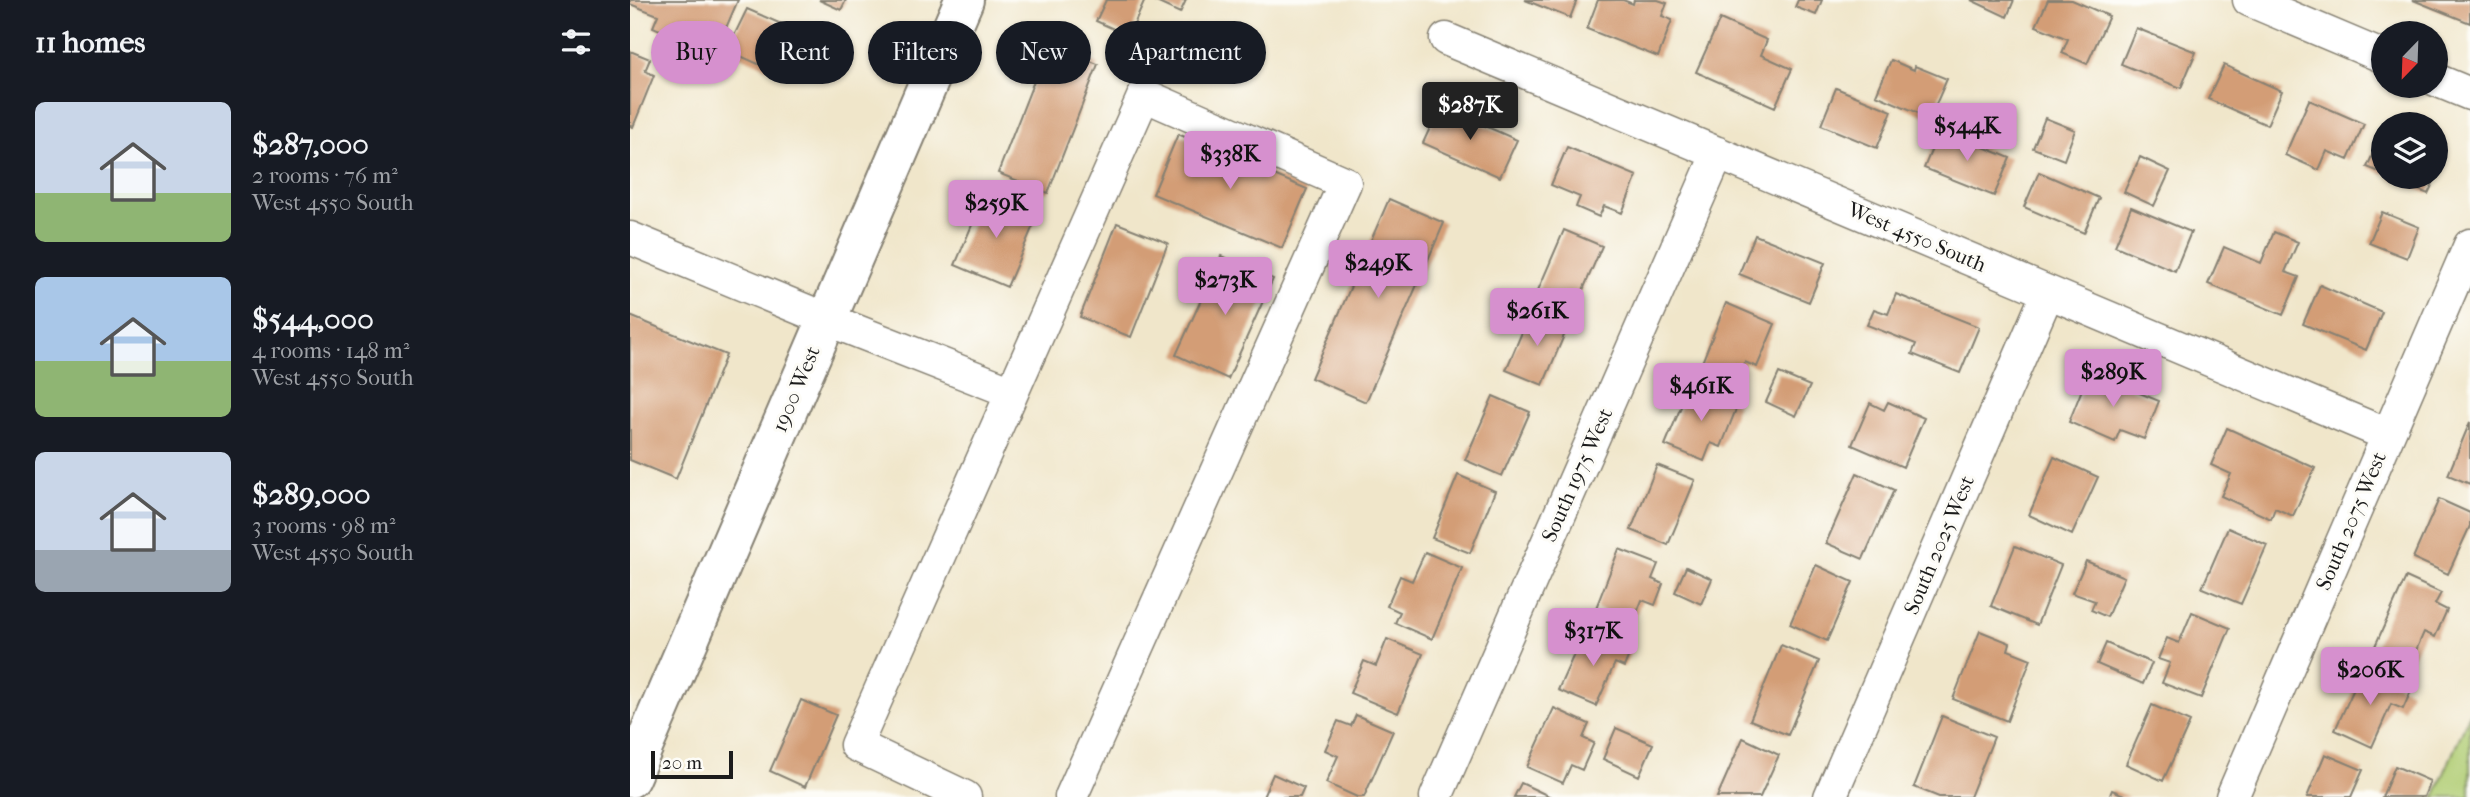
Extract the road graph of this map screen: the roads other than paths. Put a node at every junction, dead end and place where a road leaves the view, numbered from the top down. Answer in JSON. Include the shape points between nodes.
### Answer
{"nodes":[{"id":1,"x":964,"y":0,"type":"edge"},
{"id":2,"x":2249,"y":0,"type":"edge"},
{"id":3,"x":1446,"y":38,"type":"dead end"},
{"id":4,"x":2371,"y":52,"type":"edge"},
{"id":5,"x":2448,"y":85,"type":"edge"},
{"id":6,"x":2470,"y":94,"type":"edge"},
{"id":7,"x":1718,"y":153,"type":"junction"},
{"id":8,"x":630,"y":237,"type":"edge"},
{"id":9,"x":2469,"y":247,"type":"edge"},
{"id":10,"x":2048,"y":292,"type":"junction"},
{"id":11,"x":826,"y":319,"type":"junction"},
{"id":12,"x":1012,"y":392,"type":"junction"},
{"id":13,"x":2388,"y":435,"type":"junction"},
{"id":14,"x":630,"y":778,"type":"edge"},
{"id":15,"x":965,"y":797,"type":"edge"},
{"id":16,"x":1072,"y":797,"type":"edge"},
{"id":17,"x":1436,"y":797,"type":"edge"},
{"id":18,"x":1830,"y":797,"type":"edge"},
{"id":19,"x":2232,"y":797,"type":"edge"}],
"edges":[{"from":1,"to":11,"type":"main road","name":"1900 West"},
{"from":2,"to":4,"type":"street"},
{"from":3,"to":7,"type":"street","name":"West 4550 South"},
{"from":5,"to":6,"type":"street"},
{"from":7,"to":10,"type":"street","name":"West 4550 South"},
{"from":7,"to":17,"type":"street","name":"South 1975 West"},
{"from":8,"to":11,"type":"street"},
{"from":9,"to":13,"type":"street","name":"South 2075 West"},
{"from":10,"to":13,"type":"street","name":"West 4550 South"},
{"from":10,"to":18,"type":"street","name":"South 2025 West"},
{"from":11,"to":12,"type":"street"},
{"from":11,"to":14,"type":"main road","name":"1900 West"},
{"from":12,"to":15,"type":"street","via":[[856,746]]},
{"from":12,"to":16,"type":"street","via":[[1144,95],[1345,183]]},
{"from":13,"to":19,"type":"street","name":"South 2075 West"}]}
